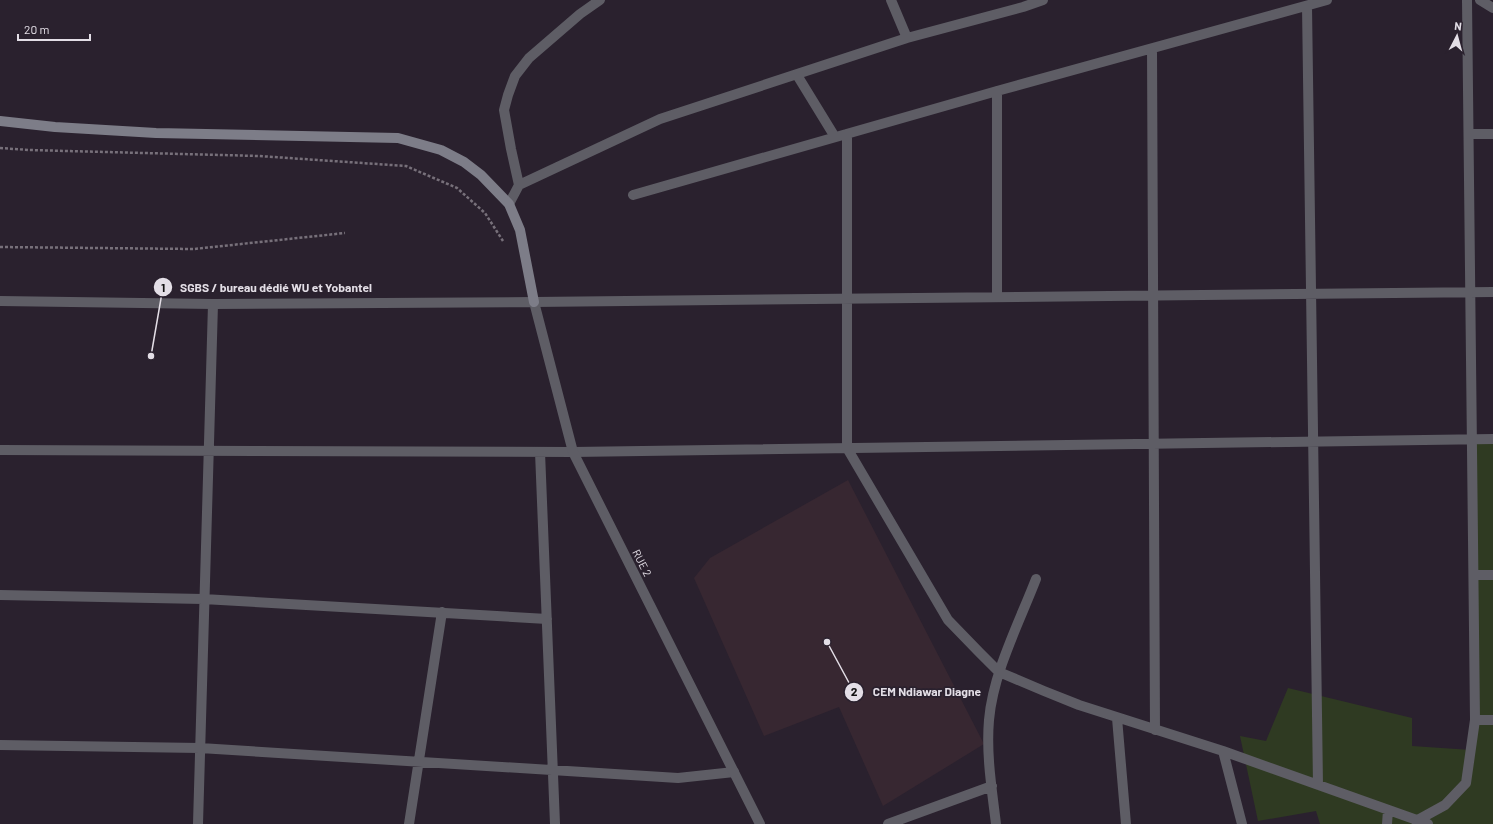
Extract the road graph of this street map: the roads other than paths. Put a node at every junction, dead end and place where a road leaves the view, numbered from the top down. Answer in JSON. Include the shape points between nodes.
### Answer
{"nodes":[{"id":1,"x":600,"y":0,"type":"edge"},
{"id":2,"x":891,"y":0,"type":"edge"},
{"id":3,"x":1043,"y":0,"type":"edge"},
{"id":4,"x":1327,"y":0,"type":"edge"},
{"id":5,"x":1467,"y":0,"type":"edge"},
{"id":6,"x":1480,"y":0,"type":"edge"},
{"id":7,"x":1021,"y":4,"type":"edge"},
{"id":8,"x":1307,"y":6,"type":"junction"},
{"id":9,"x":1493,"y":8,"type":"edge"},
{"id":10,"x":907,"y":38,"type":"junction"},
{"id":11,"x":1152,"y":49,"type":"junction"},
{"id":12,"x":797,"y":75,"type":"junction"},
{"id":13,"x":997,"y":92,"type":"junction"},
{"id":14,"x":0,"y":120,"type":"edge"},
{"id":15,"x":847,"y":134,"type":"junction"},
{"id":16,"x":1469,"y":134,"type":"junction"},
{"id":17,"x":1493,"y":134,"type":"edge"},
{"id":18,"x":835,"y":138,"type":"junction"},
{"id":19,"x":519,"y":185,"type":"junction"},
{"id":20,"x":633,"y":195,"type":"dead end"},
{"id":21,"x":509,"y":204,"type":"junction"},
{"id":22,"x":1470,"y":292,"type":"junction"},
{"id":23,"x":1493,"y":292,"type":"edge"},
{"id":24,"x":1311,"y":294,"type":"junction"},
{"id":25,"x":1153,"y":296,"type":"junction"},
{"id":26,"x":998,"y":297,"type":"junction"},
{"id":27,"x":847,"y":299,"type":"junction"},
{"id":28,"x":0,"y":301,"type":"edge"},
{"id":29,"x":534,"y":302,"type":"junction"},
{"id":30,"x":213,"y":304,"type":"junction"},
{"id":31,"x":1493,"y":439,"type":"edge"},
{"id":32,"x":1472,"y":440,"type":"junction"},
{"id":33,"x":1313,"y":442,"type":"junction"},
{"id":34,"x":1154,"y":444,"type":"junction"},
{"id":35,"x":847,"y":448,"type":"junction"},
{"id":36,"x":0,"y":450,"type":"edge"},
{"id":37,"x":210,"y":451,"type":"junction"},
{"id":38,"x":540,"y":452,"type":"junction"},
{"id":39,"x":573,"y":452,"type":"junction"},
{"id":40,"x":1474,"y":575,"type":"junction"},
{"id":41,"x":1493,"y":575,"type":"edge"},
{"id":42,"x":1036,"y":579,"type":"dead end"},
{"id":43,"x":0,"y":595,"type":"edge"},
{"id":44,"x":203,"y":599,"type":"junction"},
{"id":45,"x":442,"y":612,"type":"junction"},
{"id":46,"x":547,"y":619,"type":"junction"},
{"id":47,"x":999,"y":672,"type":"junction"},
{"id":48,"x":1117,"y":718,"type":"junction"},
{"id":49,"x":1475,"y":720,"type":"junction"},
{"id":50,"x":1493,"y":720,"type":"edge"},
{"id":51,"x":1155,"y":730,"type":"junction"},
{"id":52,"x":0,"y":745,"type":"edge"},
{"id":53,"x":200,"y":748,"type":"junction"},
{"id":54,"x":1223,"y":751,"type":"junction"},
{"id":55,"x":419,"y":760,"type":"junction"},
{"id":56,"x":553,"y":770,"type":"junction"},
{"id":57,"x":734,"y":772,"type":"junction"},
{"id":58,"x":1318,"y":785,"type":"junction"},
{"id":59,"x":992,"y":786,"type":"junction"},
{"id":60,"x":1388,"y":810,"type":"junction"},
{"id":61,"x":1416,"y":820,"type":"junction"},
{"id":62,"x":198,"y":824,"type":"edge"},
{"id":63,"x":409,"y":824,"type":"edge"},
{"id":64,"x":555,"y":824,"type":"edge"},
{"id":65,"x":760,"y":824,"type":"edge"},
{"id":66,"x":888,"y":824,"type":"edge"},
{"id":67,"x":996,"y":824,"type":"edge"},
{"id":68,"x":1126,"y":824,"type":"edge"},
{"id":69,"x":1242,"y":824,"type":"edge"},
{"id":70,"x":1387,"y":824,"type":"edge"},
{"id":71,"x":1428,"y":824,"type":"edge"}],
"edges":[{"from":1,"to":19,"type":"street","via":[[529,58],[515,76],[504,110]]},
{"from":2,"to":10,"type":"street"},
{"from":3,"to":7,"type":"street"},
{"from":4,"to":8,"type":"street"},
{"from":5,"to":16,"type":"street"},
{"from":6,"to":9,"type":"street"},
{"from":7,"to":10,"type":"street"},
{"from":8,"to":11,"type":"street"},
{"from":8,"to":24,"type":"street"},
{"from":10,"to":12,"type":"street"},
{"from":11,"to":13,"type":"street"},
{"from":11,"to":25,"type":"street"},
{"from":12,"to":18,"type":"street"},
{"from":12,"to":19,"type":"street","via":[[660,120]]},
{"from":13,"to":15,"type":"street"},
{"from":13,"to":26,"type":"street"},
{"from":14,"to":21,"type":"main road","via":[[55,127],[156,133],[398,138],[441,150],[464,162]]},
{"from":15,"to":18,"type":"street"},
{"from":15,"to":27,"type":"street"},
{"from":16,"to":17,"type":"street"},
{"from":16,"to":22,"type":"street"},
{"from":18,"to":20,"type":"street"},
{"from":19,"to":21,"type":"street"},
{"from":21,"to":29,"type":"main road","via":[[520,230]]},
{"from":22,"to":23,"type":"street"},
{"from":22,"to":24,"type":"street"},
{"from":22,"to":32,"type":"street"},
{"from":24,"to":25,"type":"street"},
{"from":24,"to":33,"type":"street"},
{"from":25,"to":26,"type":"street"},
{"from":25,"to":34,"type":"street"},
{"from":26,"to":27,"type":"street"},
{"from":27,"to":29,"type":"street"},
{"from":27,"to":35,"type":"street"},
{"from":28,"to":30,"type":"street"},
{"from":29,"to":30,"type":"street"},
{"from":29,"to":39,"type":"street","name":"RUE 2"},
{"from":30,"to":37,"type":"street"},
{"from":31,"to":32,"type":"street"},
{"from":32,"to":33,"type":"street"},
{"from":32,"to":40,"type":"street"},
{"from":33,"to":34,"type":"street"},
{"from":33,"to":58,"type":"street"},
{"from":34,"to":35,"type":"street"},
{"from":34,"to":51,"type":"street"},
{"from":35,"to":39,"type":"street"},
{"from":35,"to":47,"type":"street","via":[[948,620]]},
{"from":36,"to":37,"type":"street"},
{"from":37,"to":38,"type":"street"},
{"from":37,"to":44,"type":"street"},
{"from":38,"to":39,"type":"street"},
{"from":38,"to":46,"type":"street"},
{"from":39,"to":57,"type":"street","name":"RUE 2"},
{"from":40,"to":41,"type":"street"},
{"from":40,"to":49,"type":"street"},
{"from":42,"to":47,"type":"street"},
{"from":43,"to":44,"type":"street"},
{"from":44,"to":45,"type":"street"},
{"from":44,"to":53,"type":"street"},
{"from":45,"to":46,"type":"street"},
{"from":45,"to":55,"type":"street"},
{"from":46,"to":56,"type":"street"},
{"from":47,"to":48,"type":"street"},
{"from":47,"to":59,"type":"street","via":[[989,721],[988,747]]},
{"from":48,"to":51,"type":"street"},
{"from":48,"to":68,"type":"street"},
{"from":49,"to":50,"type":"street"},
{"from":49,"to":61,"type":"street","via":[[1466,783],[1445,805]]},
{"from":51,"to":54,"type":"street"},
{"from":52,"to":53,"type":"street"},
{"from":53,"to":55,"type":"street"},
{"from":53,"to":62,"type":"street"},
{"from":54,"to":58,"type":"street"},
{"from":54,"to":69,"type":"street"},
{"from":55,"to":56,"type":"street"},
{"from":55,"to":63,"type":"street"},
{"from":56,"to":57,"type":"street","via":[[678,778]]},
{"from":56,"to":64,"type":"street"},
{"from":57,"to":65,"type":"street","name":"RUE 2"},
{"from":58,"to":60,"type":"street"},
{"from":59,"to":66,"type":"street"},
{"from":59,"to":67,"type":"street"},
{"from":60,"to":61,"type":"street"},
{"from":60,"to":70,"type":"street"},
{"from":61,"to":71,"type":"street"}]}
